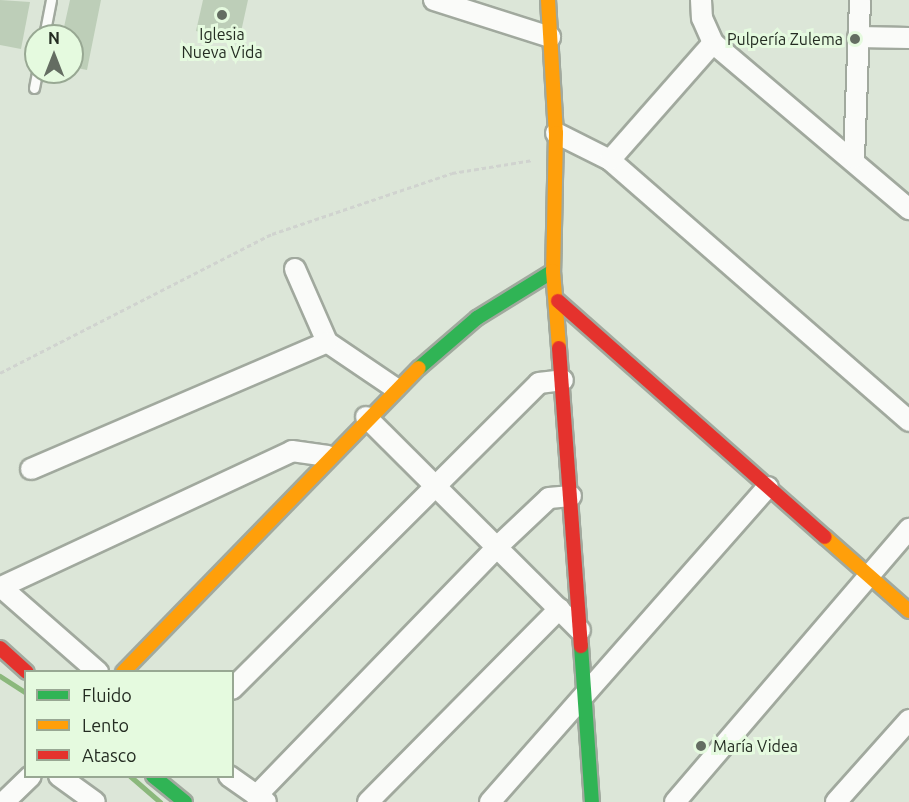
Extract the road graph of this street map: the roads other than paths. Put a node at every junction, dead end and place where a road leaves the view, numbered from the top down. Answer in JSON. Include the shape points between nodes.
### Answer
{"nodes":[{"id":1,"x":51,"y":0,"type":"edge"},
{"id":2,"x":434,"y":0,"type":"edge"},
{"id":3,"x":548,"y":0,"type":"edge"},
{"id":4,"x":701,"y":0,"type":"edge"},
{"id":5,"x":860,"y":0,"type":"edge"},
{"id":6,"x":46,"y":24,"type":"edge"},
{"id":7,"x":550,"y":37,"type":"junction"},
{"id":8,"x":858,"y":37,"type":"junction"},
{"id":9,"x":909,"y":38,"type":"edge"},
{"id":10,"x":713,"y":43,"type":"junction"},
{"id":11,"x":35,"y":84,"type":"edge"},
{"id":12,"x":34,"y":88,"type":"dead end"},
{"id":13,"x":556,"y":133,"type":"junction"},
{"id":14,"x":854,"y":158,"type":"junction"},
{"id":15,"x":610,"y":159,"type":"junction"},
{"id":16,"x":908,"y":207,"type":"edge"},
{"id":17,"x":295,"y":269,"type":"dead end"},
{"id":18,"x":553,"y":271,"type":"junction"},
{"id":19,"x":558,"y":301,"type":"junction"},
{"id":20,"x":327,"y":342,"type":"junction"},
{"id":21,"x":563,"y":380,"type":"junction"},
{"id":22,"x":395,"y":388,"type":"junction"},
{"id":23,"x":366,"y":417,"type":"junction"},
{"id":24,"x":909,"y":421,"type":"edge"},
{"id":25,"x":328,"y":456,"type":"junction"},
{"id":26,"x":31,"y":469,"type":"dead end"},
{"id":27,"x":768,"y":487,"type":"junction"},
{"id":28,"x":437,"y":488,"type":"junction"},
{"id":29,"x":571,"y":496,"type":"junction"},
{"id":30,"x":909,"y":529,"type":"edge"},
{"id":31,"x":497,"y":548,"type":"junction"},
{"id":32,"x":868,"y":575,"type":"junction"},
{"id":33,"x":559,"y":609,"type":"junction"},
{"id":34,"x":909,"y":611,"type":"edge"},
{"id":35,"x":580,"y":630,"type":"junction"},
{"id":36,"x":0,"y":648,"type":"edge"},
{"id":37,"x":25,"y":670,"type":"edge"},
{"id":38,"x":96,"y":670,"type":"edge"},
{"id":39,"x":125,"y":670,"type":"edge"},
{"id":40,"x":234,"y":687,"type":"edge"},
{"id":41,"x":585,"y":700,"type":"junction"},
{"id":42,"x":909,"y":720,"type":"edge"},
{"id":43,"x":30,"y":778,"type":"edge"},
{"id":44,"x":60,"y":778,"type":"edge"},
{"id":45,"x":154,"y":778,"type":"edge"},
{"id":46,"x":230,"y":778,"type":"edge"},
{"id":47,"x":261,"y":799,"type":"edge"},
{"id":48,"x":4,"y":802,"type":"edge"},
{"id":49,"x":95,"y":802,"type":"edge"},
{"id":50,"x":185,"y":802,"type":"edge"},
{"id":51,"x":368,"y":802,"type":"edge"},
{"id":52,"x":490,"y":802,"type":"edge"},
{"id":53,"x":592,"y":802,"type":"edge"},
{"id":54,"x":675,"y":802,"type":"edge"},
{"id":55,"x":836,"y":802,"type":"edge"}],
"edges":[{"from":1,"to":6,"type":"lane"},
{"from":2,"to":7,"type":"street"},
{"from":3,"to":7,"type":"street"},
{"from":4,"to":10,"type":"street","via":[[702,18]]},
{"from":5,"to":8,"type":"street"},
{"from":7,"to":13,"type":"street"},
{"from":8,"to":9,"type":"street"},
{"from":8,"to":14,"type":"street"},
{"from":10,"to":14,"type":"street"},
{"from":10,"to":15,"type":"street"},
{"from":11,"to":12,"type":"lane"},
{"from":13,"to":15,"type":"street"},
{"from":13,"to":18,"type":"street"},
{"from":14,"to":16,"type":"street"},
{"from":15,"to":24,"type":"street"},
{"from":17,"to":20,"type":"street"},
{"from":18,"to":19,"type":"street"},
{"from":18,"to":22,"type":"street","via":[[477,318]]},
{"from":19,"to":21,"type":"street"},
{"from":19,"to":27,"type":"street"},
{"from":20,"to":22,"type":"street"},
{"from":20,"to":26,"type":"street"},
{"from":21,"to":28,"type":"street","via":[[539,383]]},
{"from":21,"to":29,"type":"street"},
{"from":22,"to":23,"type":"street"},
{"from":23,"to":25,"type":"street"},
{"from":23,"to":28,"type":"street"},
{"from":25,"to":38,"type":"street","via":[[292,451],[1,587]]},
{"from":25,"to":39,"type":"street"},
{"from":27,"to":32,"type":"street"},
{"from":27,"to":41,"type":"street"},
{"from":28,"to":31,"type":"street"},
{"from":28,"to":40,"type":"street"},
{"from":29,"to":31,"type":"street","via":[[549,498]]},
{"from":29,"to":35,"type":"street"},
{"from":30,"to":32,"type":"street"},
{"from":31,"to":33,"type":"street"},
{"from":31,"to":47,"type":"street"},
{"from":32,"to":34,"type":"street"},
{"from":32,"to":54,"type":"street"},
{"from":33,"to":35,"type":"street"},
{"from":33,"to":51,"type":"street"},
{"from":35,"to":41,"type":"street"},
{"from":36,"to":37,"type":"street"},
{"from":41,"to":52,"type":"street"},
{"from":41,"to":53,"type":"street"},
{"from":42,"to":55,"type":"street"},
{"from":43,"to":48,"type":"street"},
{"from":44,"to":49,"type":"street"},
{"from":45,"to":50,"type":"street"},
{"from":46,"to":47,"type":"street"}]}
